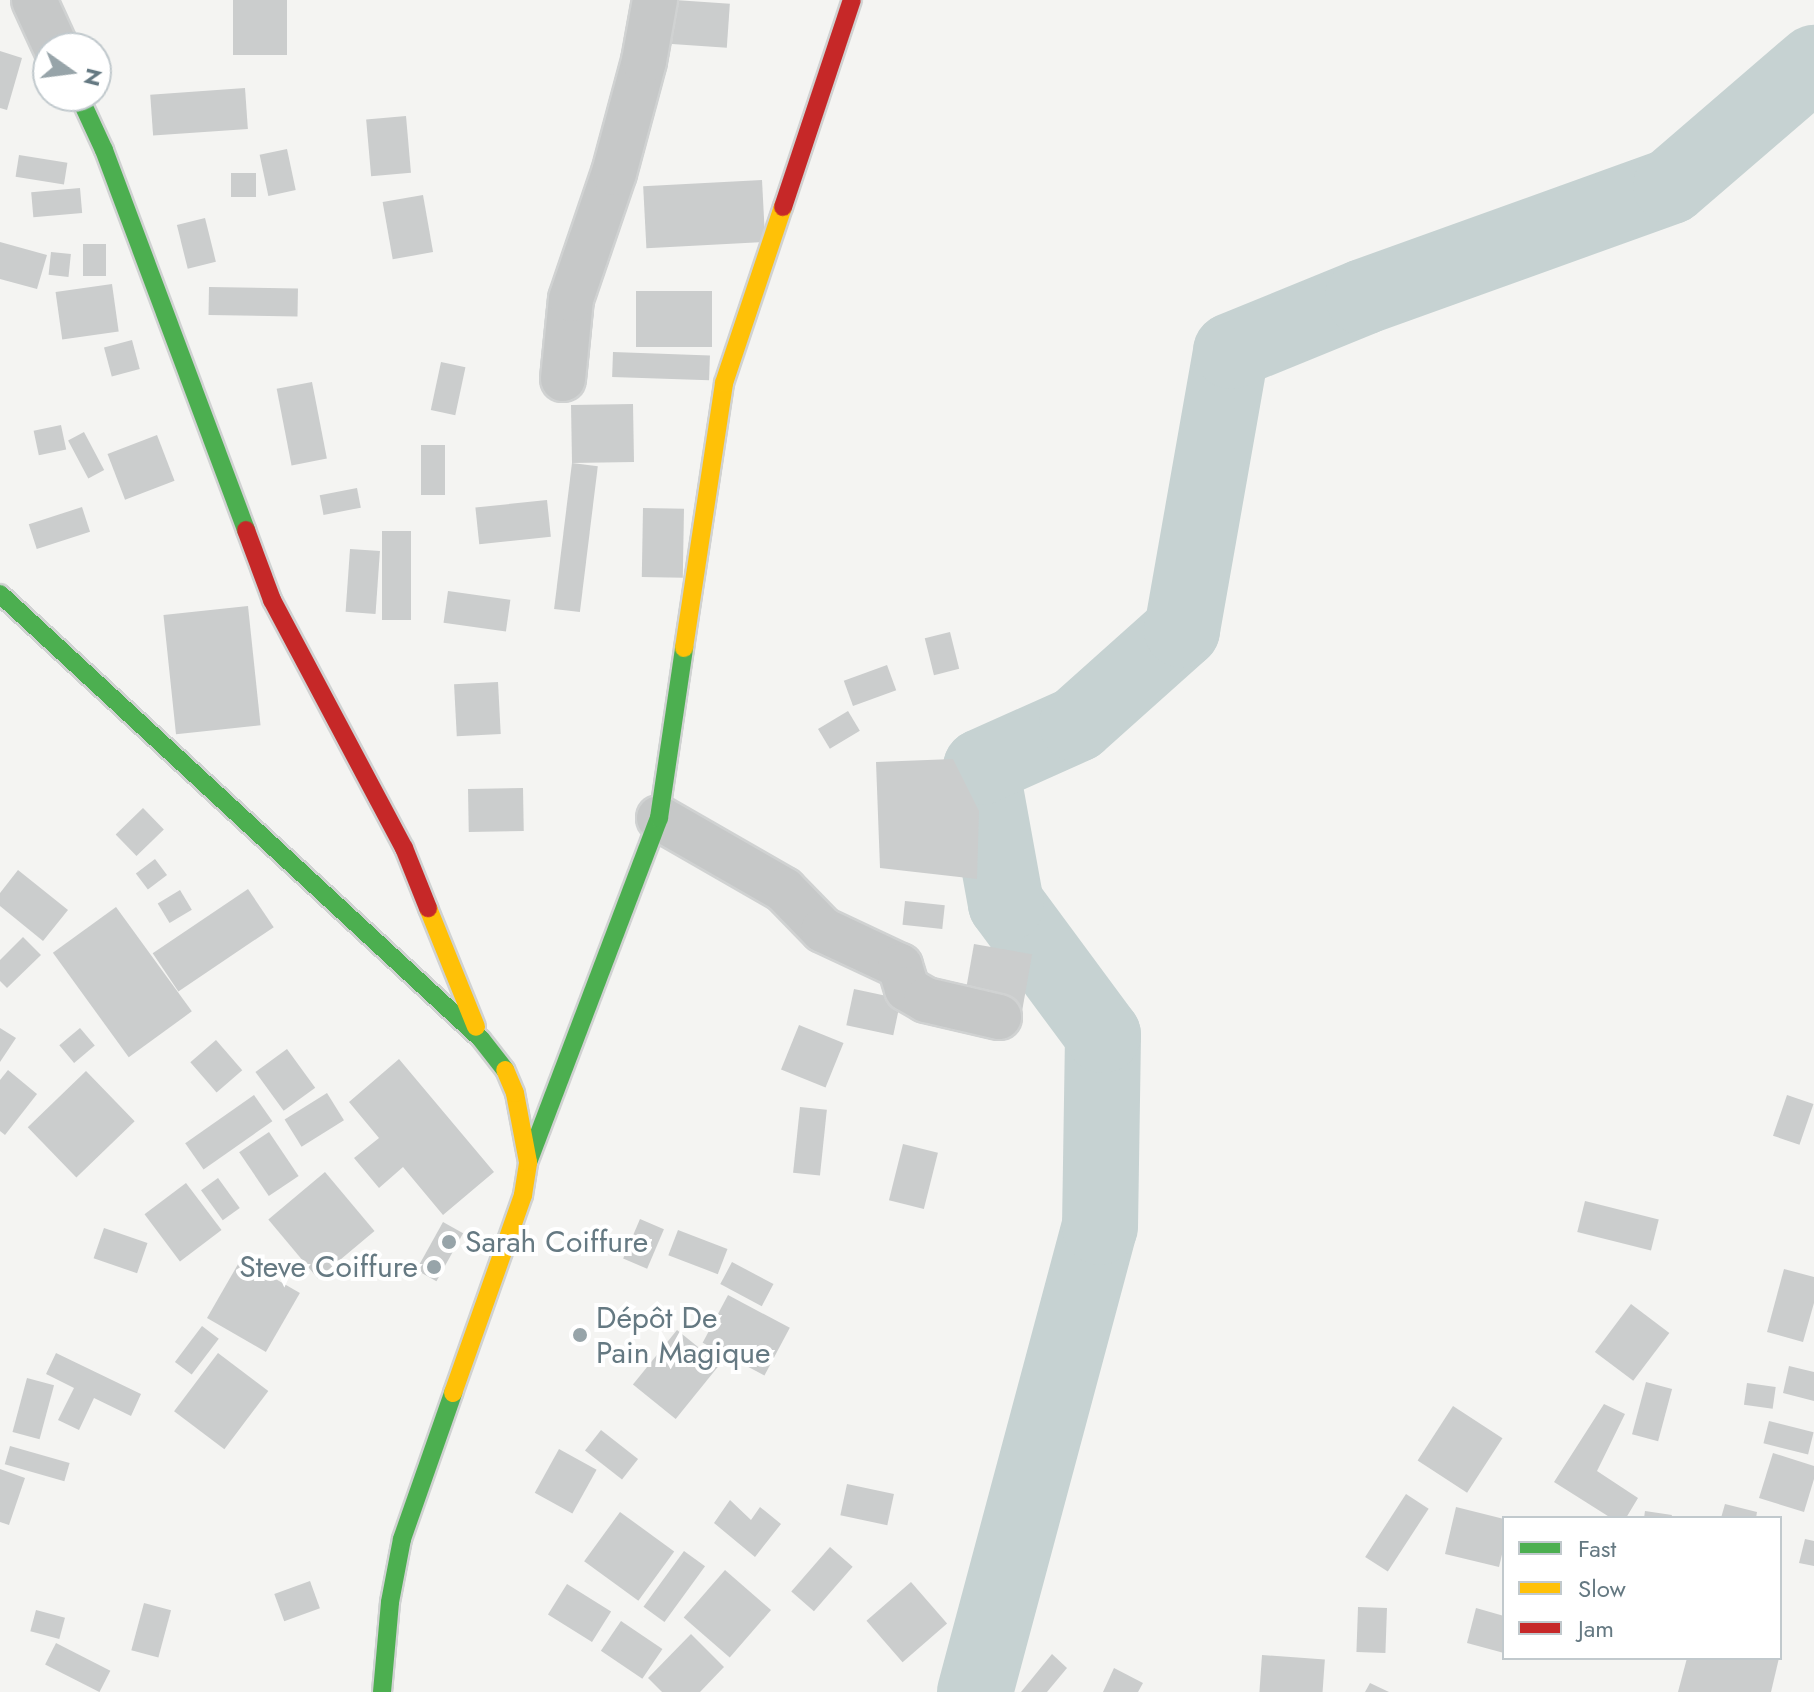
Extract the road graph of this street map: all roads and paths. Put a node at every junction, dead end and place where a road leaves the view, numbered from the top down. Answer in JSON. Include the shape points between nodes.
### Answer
{"nodes":[{"id":1,"x":34,"y":0,"type":"edge"},
{"id":2,"x":655,"y":0,"type":"edge"},
{"id":3,"x":852,"y":0,"type":"edge"},
{"id":4,"x":49,"y":32,"type":"edge"},
{"id":5,"x":86,"y":112,"type":"edge"},
{"id":6,"x":563,"y":379,"type":"dead end"},
{"id":7,"x":0,"y":594,"type":"edge"},
{"id":8,"x":659,"y":818,"type":"junction"},
{"id":9,"x":999,"y":1017,"type":"dead end"},
{"id":10,"x":481,"y":1039,"type":"junction"},
{"id":11,"x":528,"y":1162,"type":"junction"},
{"id":12,"x":382,"y":1692,"type":"edge"}],
"edges":[{"from":1,"to":4,"type":"street"},
{"from":2,"to":6,"type":"street","via":[[614,173],[571,299]]},
{"from":3,"to":8,"type":"street","via":[[724,383]]},
{"from":5,"to":10,"type":"street","via":[[272,600],[404,848]]},
{"from":7,"to":10,"type":"street"},
{"from":8,"to":9,"type":"street","via":[[784,890],[823,930],[900,966],[907,989],[926,1000]]},
{"from":8,"to":11,"type":"street"},
{"from":10,"to":11,"type":"street","via":[[503,1066],[515,1093]]},
{"from":11,"to":12,"type":"street","via":[[523,1195],[402,1539]]}]}
